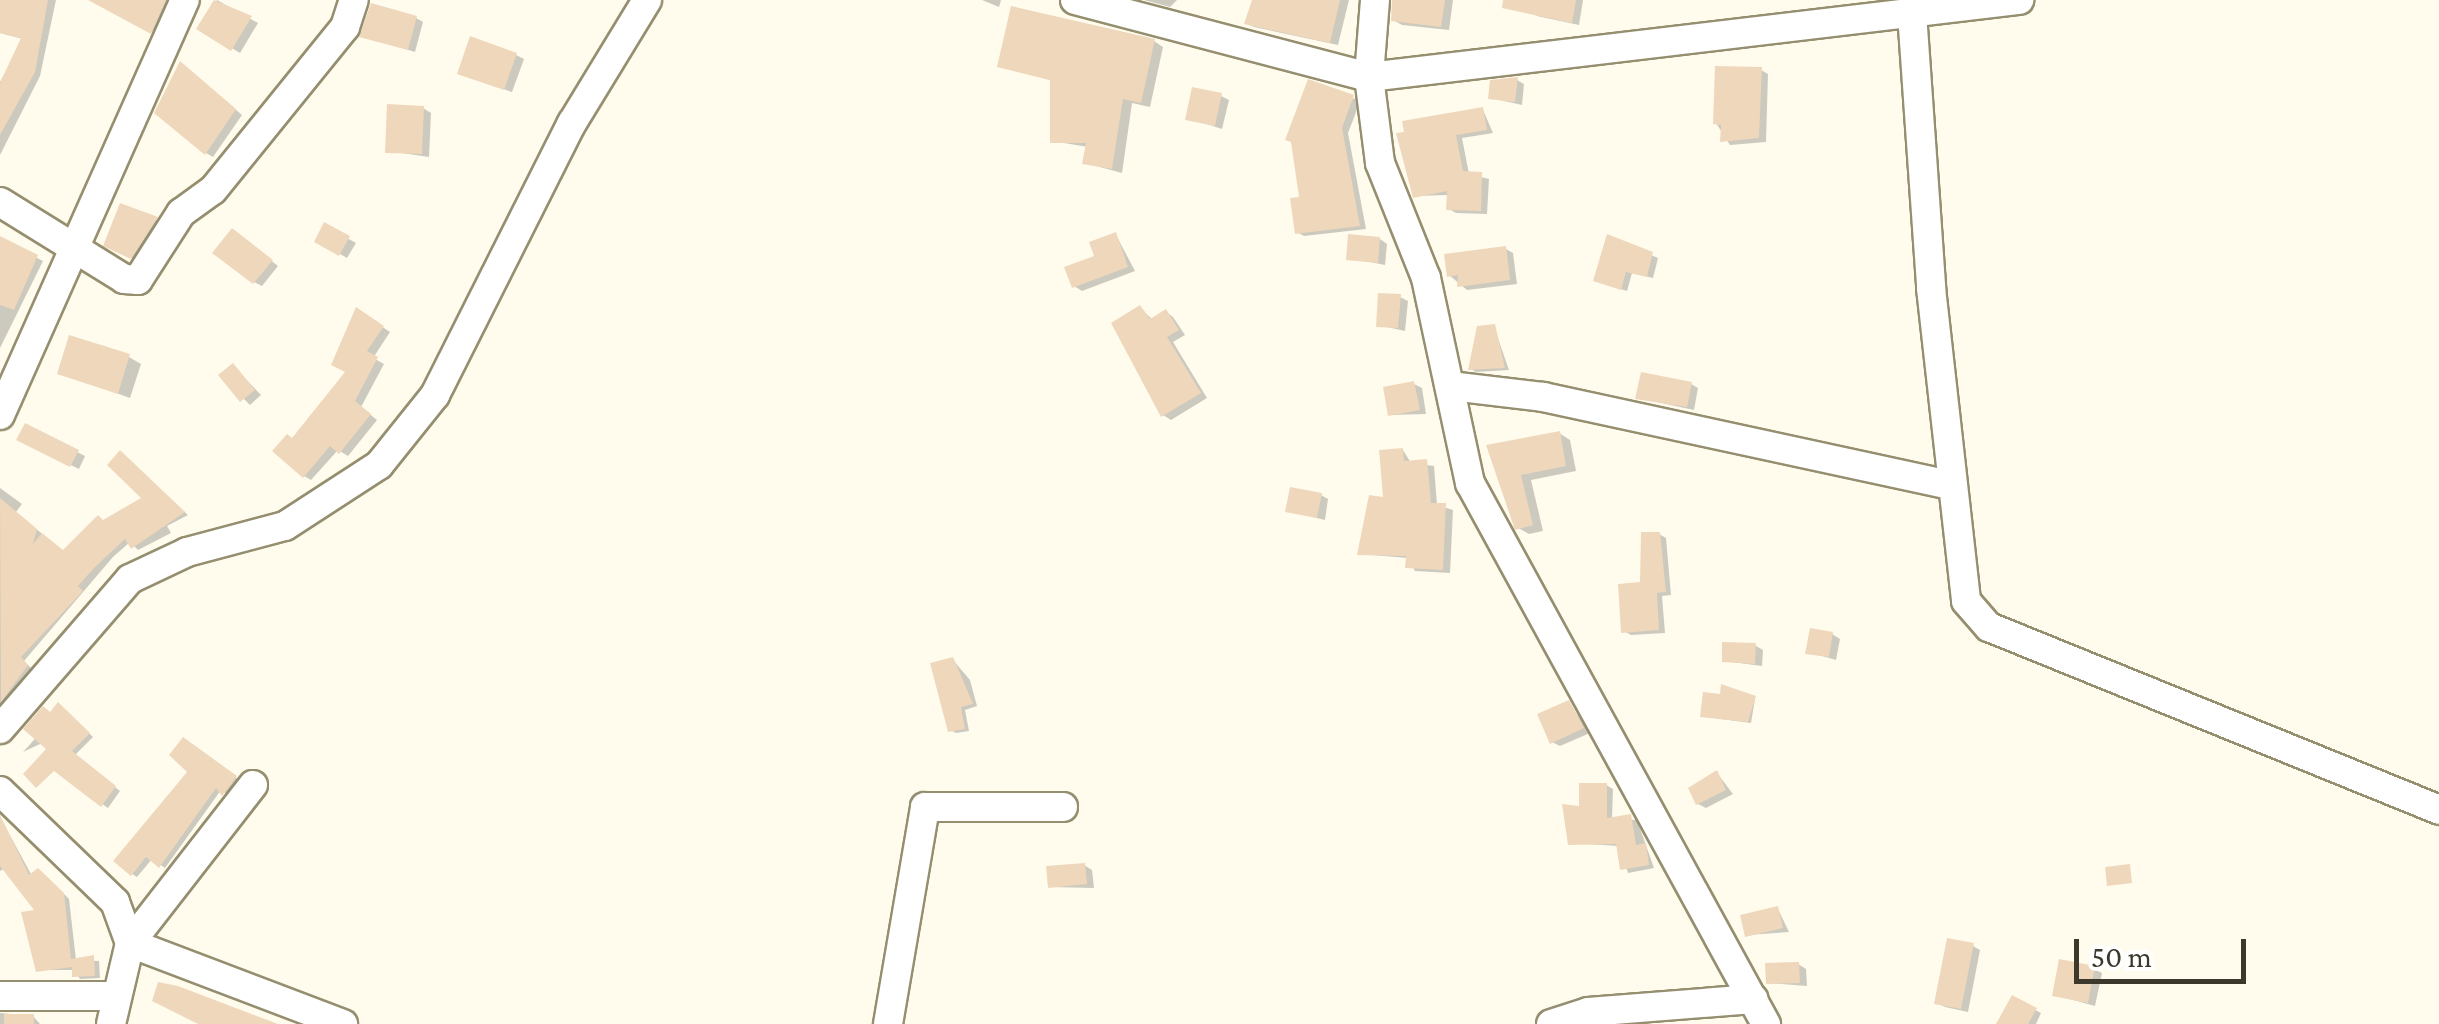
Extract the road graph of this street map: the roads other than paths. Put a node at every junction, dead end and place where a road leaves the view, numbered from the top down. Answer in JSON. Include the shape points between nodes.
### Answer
{"nodes":[{"id":1,"x":185,"y":0,"type":"edge"},
{"id":2,"x":354,"y":0,"type":"edge"},
{"id":3,"x":647,"y":0,"type":"edge"},
{"id":4,"x":1075,"y":0,"type":"edge"},
{"id":5,"x":1375,"y":0,"type":"edge"},
{"id":6,"x":2020,"y":0,"type":"edge"},
{"id":7,"x":1912,"y":13,"type":"junction"},
{"id":8,"x":1368,"y":77,"type":"junction"},
{"id":9,"x":0,"y":202,"type":"edge"},
{"id":10,"x":72,"y":249,"type":"junction"},
{"id":11,"x":1451,"y":386,"type":"junction"},
{"id":12,"x":0,"y":415,"type":"edge"},
{"id":13,"x":1951,"y":484,"type":"junction"},
{"id":14,"x":0,"y":729,"type":"edge"},
{"id":15,"x":253,"y":785,"type":"dead end"},
{"id":16,"x":0,"y":791,"type":"edge"},
{"id":17,"x":1063,"y":807,"type":"dead end"},
{"id":18,"x":2439,"y":810,"type":"edge"},
{"id":19,"x":130,"y":944,"type":"junction"},
{"id":20,"x":0,"y":996,"type":"edge"},
{"id":21,"x":116,"y":996,"type":"junction"},
{"id":22,"x":1760,"y":1012,"type":"edge"},
{"id":23,"x":111,"y":1024,"type":"edge"},
{"id":24,"x":343,"y":1024,"type":"edge"},
{"id":25,"x":888,"y":1024,"type":"edge"},
{"id":26,"x":1551,"y":1024,"type":"edge"}],
"edges":[{"from":1,"to":10,"type":"street"},
{"from":2,"to":10,"type":"street","via":[[345,26],[213,190],[181,212],[138,280],[124,279]]},
{"from":3,"to":14,"type":"street","via":[[572,123],[435,396],[379,465],[285,526],[187,552],[130,579]]},
{"from":4,"to":8,"type":"street"},
{"from":5,"to":8,"type":"street"},
{"from":6,"to":7,"type":"street"},
{"from":7,"to":8,"type":"street"},
{"from":7,"to":13,"type":"street"},
{"from":8,"to":11,"type":"street","via":[[1380,163],[1426,278]]},
{"from":9,"to":10,"type":"street"},
{"from":10,"to":12,"type":"street"},
{"from":11,"to":13,"type":"street","via":[[1543,398]]},
{"from":11,"to":22,"type":"street","via":[[1470,483]]},
{"from":13,"to":18,"type":"street","via":[[1966,601],[1989,627]]},
{"from":15,"to":19,"type":"street"},
{"from":16,"to":19,"type":"street","via":[[115,902]]},
{"from":17,"to":25,"type":"street","via":[[925,807]]},
{"from":19,"to":21,"type":"street"},
{"from":19,"to":24,"type":"street"},
{"from":20,"to":21,"type":"street"},
{"from":21,"to":23,"type":"street"},
{"from":22,"to":26,"type":"street","via":[[1588,1012]]}]}
